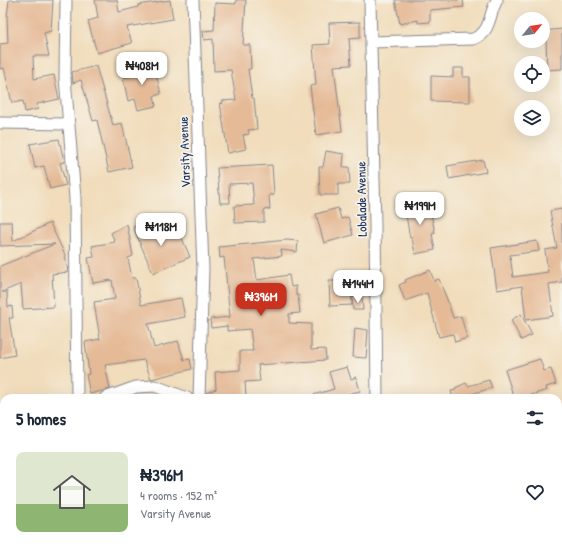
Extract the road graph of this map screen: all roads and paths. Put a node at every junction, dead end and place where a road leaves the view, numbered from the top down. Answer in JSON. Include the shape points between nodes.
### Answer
{"nodes":[{"id":1,"x":66,"y":0,"type":"edge"},
{"id":2,"x":192,"y":0,"type":"edge"},
{"id":3,"x":370,"y":0,"type":"edge"},
{"id":4,"x":497,"y":0,"type":"edge"},
{"id":5,"x":371,"y":42,"type":"junction"},
{"id":6,"x":0,"y":123,"type":"edge"},
{"id":7,"x":68,"y":124,"type":"junction"},
{"id":8,"x":77,"y":394,"type":"edge"},
{"id":9,"x":116,"y":394,"type":"edge"},
{"id":10,"x":176,"y":394,"type":"edge"},
{"id":11,"x":199,"y":394,"type":"edge"},
{"id":12,"x":377,"y":394,"type":"edge"}],
"edges":[{"from":1,"to":7,"type":"street","via":[[65,78]]},
{"from":2,"to":11,"type":"street","name":"Varsity Avenue","via":[[203,269]]},
{"from":3,"to":5,"type":"street","name":"Lobalade Avenue"},
{"from":4,"to":5,"type":"street","via":[[488,26],[481,36],[473,39]]},
{"from":5,"to":12,"type":"street","name":"Lobalade Avenue"},
{"from":6,"to":7,"type":"street"},
{"from":7,"to":8,"type":"street","via":[[76,198]]},
{"from":9,"to":10,"type":"street","via":[[136,387],[155,386]]}]}
